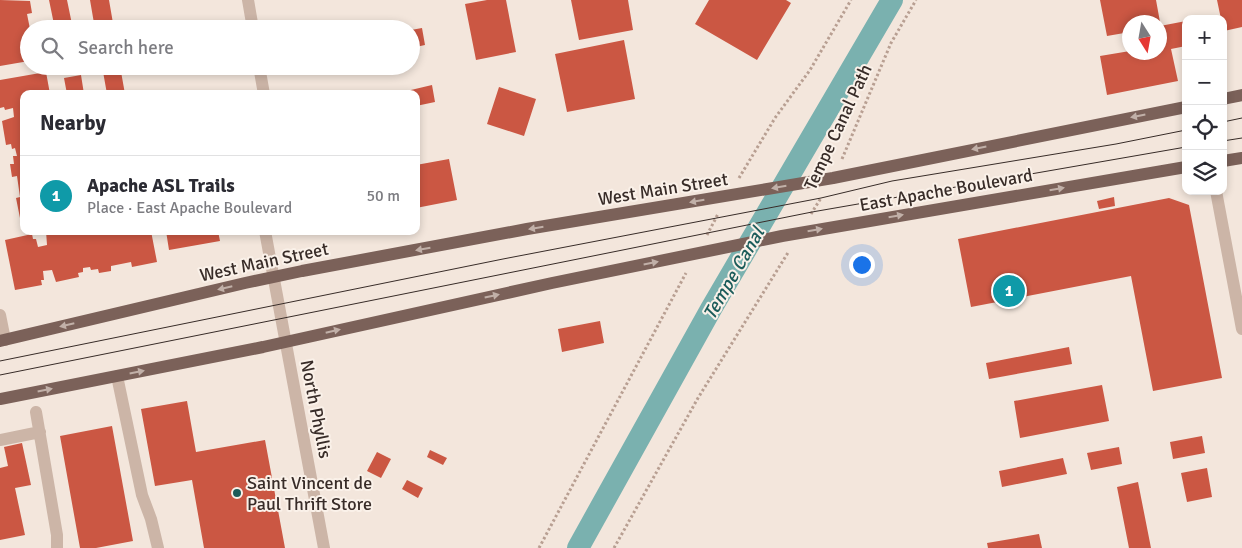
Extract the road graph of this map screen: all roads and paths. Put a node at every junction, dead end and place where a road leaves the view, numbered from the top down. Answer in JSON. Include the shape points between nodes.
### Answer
{"nodes":[{"id":1,"x":248,"y":0,"type":"edge"},
{"id":2,"x":916,"y":0,"type":"edge"},
{"id":3,"x":251,"y":20,"type":"edge"},
{"id":4,"x":261,"y":75,"type":"edge"},
{"id":5,"x":263,"y":90,"type":"edge"},
{"id":6,"x":1242,"y":95,"type":"edge"},
{"id":7,"x":1227,"y":98,"type":"edge"},
{"id":8,"x":1182,"y":108,"type":"edge"},
{"id":9,"x":1242,"y":158,"type":"edge"},
{"id":10,"x":1227,"y":160,"type":"edge"},
{"id":11,"x":1182,"y":168,"type":"edge"},
{"id":12,"x":833,"y":178,"type":"junction"},
{"id":13,"x":745,"y":193,"type":"joint"},
{"id":14,"x":1217,"y":195,"type":"edge"},
{"id":15,"x":800,"y":233,"type":"junction"},
{"id":16,"x":266,"y":235,"type":"edge"},
{"id":17,"x":273,"y":277,"type":"junction"},
{"id":18,"x":1239,"y":297,"type":"edge"},
{"id":19,"x":0,"y":315,"type":"edge"},
{"id":20,"x":1242,"y":329,"type":"edge"},
{"id":21,"x":3,"y":341,"type":"edge"},
{"id":22,"x":286,"y":342,"type":"junction"},
{"id":23,"x":117,"y":376,"type":"junction"},
{"id":24,"x":0,"y":399,"type":"edge"},
{"id":25,"x":36,"y":412,"type":"dead end"},
{"id":26,"x":40,"y":432,"type":"junction"},
{"id":27,"x":0,"y":440,"type":"edge"},
{"id":28,"x":57,"y":548,"type":"edge"},
{"id":29,"x":158,"y":548,"type":"edge"},
{"id":30,"x":324,"y":548,"type":"edge"},
{"id":31,"x":614,"y":548,"type":"edge"}],
"edges":[{"from":1,"to":3,"type":"street"},
{"from":2,"to":12,"type":"path","name":"Tempe Canal Path","via":[[891,43]]},
{"from":4,"to":5,"type":"street"},
{"from":6,"to":7,"type":"main road"},
{"from":8,"to":12,"type":"main road","name":"East Apache Boulevard","one_way":true},
{"from":9,"to":10,"type":"main road"},
{"from":15,"to":11,"type":"main road","name":"East Apache Boulevard","one_way":true},
{"from":12,"to":13,"type":"main road","name":"East Apache Boulevard","one_way":true},
{"from":12,"to":15,"type":"path","name":"Tempe Canal Path"},
{"from":13,"to":17,"type":"main road","name":"West Main Street","one_way":true,"via":[[527,229]]},
{"from":14,"to":18,"type":"street"},
{"from":22,"to":15,"type":"main road","name":"East Apache Boulevard","one_way":true,"via":[[542,285]]},
{"from":15,"to":31,"type":"path","name":"Tempe Canal Path","via":[[698,398]]},
{"from":16,"to":17,"type":"street","name":"North Phyllis"},
{"from":17,"to":21,"type":"main road","name":"West Main Street","one_way":true},
{"from":17,"to":22,"type":"street","name":"North Phyllis"},
{"from":18,"to":20,"type":"street"},
{"from":19,"to":21,"type":"street"},
{"from":23,"to":22,"type":"main road","one_way":true},
{"from":22,"to":30,"type":"street","name":"North Phyllis"},
{"from":24,"to":23,"type":"main road","one_way":true},
{"from":23,"to":29,"type":"street","via":[[142,495]]},
{"from":25,"to":26,"type":"street"},
{"from":26,"to":27,"type":"street"},
{"from":26,"to":28,"type":"street"}]}
